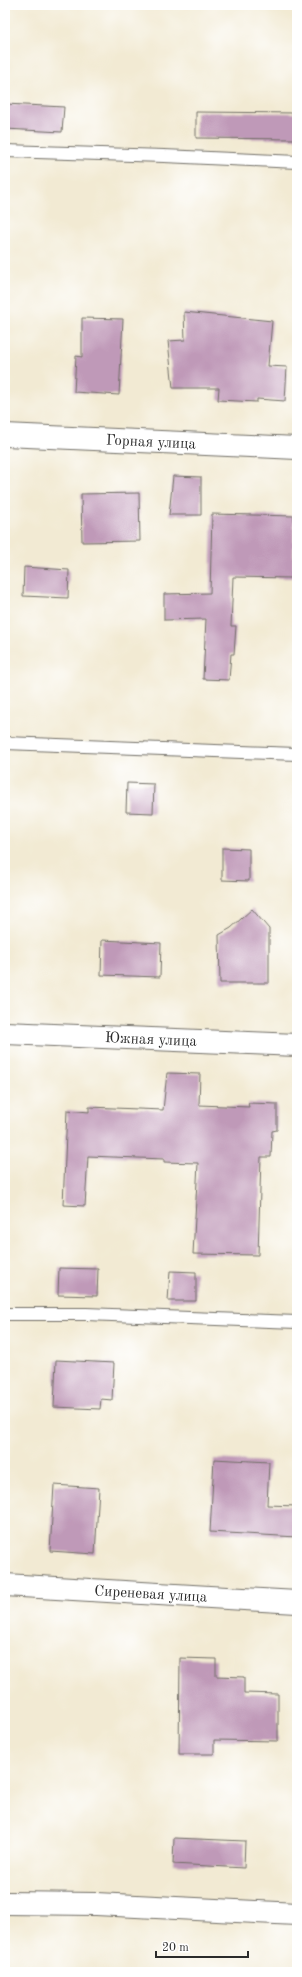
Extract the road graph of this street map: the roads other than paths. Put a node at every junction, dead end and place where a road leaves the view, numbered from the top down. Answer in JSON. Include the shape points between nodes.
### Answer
{"nodes":[{"id":1,"x":5,"y":151,"type":"edge"},
{"id":2,"x":297,"y":162,"type":"edge"},
{"id":3,"x":5,"y":435,"type":"edge"},
{"id":4,"x":297,"y":448,"type":"edge"},
{"id":5,"x":5,"y":743,"type":"edge"},
{"id":6,"x":297,"y":754,"type":"edge"},
{"id":7,"x":5,"y":1032,"type":"edge"},
{"id":8,"x":297,"y":1045,"type":"edge"},
{"id":9,"x":5,"y":1314,"type":"edge"},
{"id":10,"x":297,"y":1322,"type":"edge"},
{"id":11,"x":5,"y":1585,"type":"edge"},
{"id":12,"x":297,"y":1602,"type":"edge"},
{"id":13,"x":5,"y":1902,"type":"edge"},
{"id":14,"x":297,"y":1914,"type":"edge"}],
"edges":[{"from":1,"to":2,"type":"lane"},
{"from":3,"to":4,"type":"street","name":"Горная улица"},
{"from":5,"to":6,"type":"lane"},
{"from":7,"to":8,"type":"street","name":"Южная улица"},
{"from":9,"to":10,"type":"lane","via":[[86,1314]]},
{"from":11,"to":12,"type":"street","name":"Сиреневая улица"},
{"from":13,"to":14,"type":"street","via":[[104,1904]]}]}
